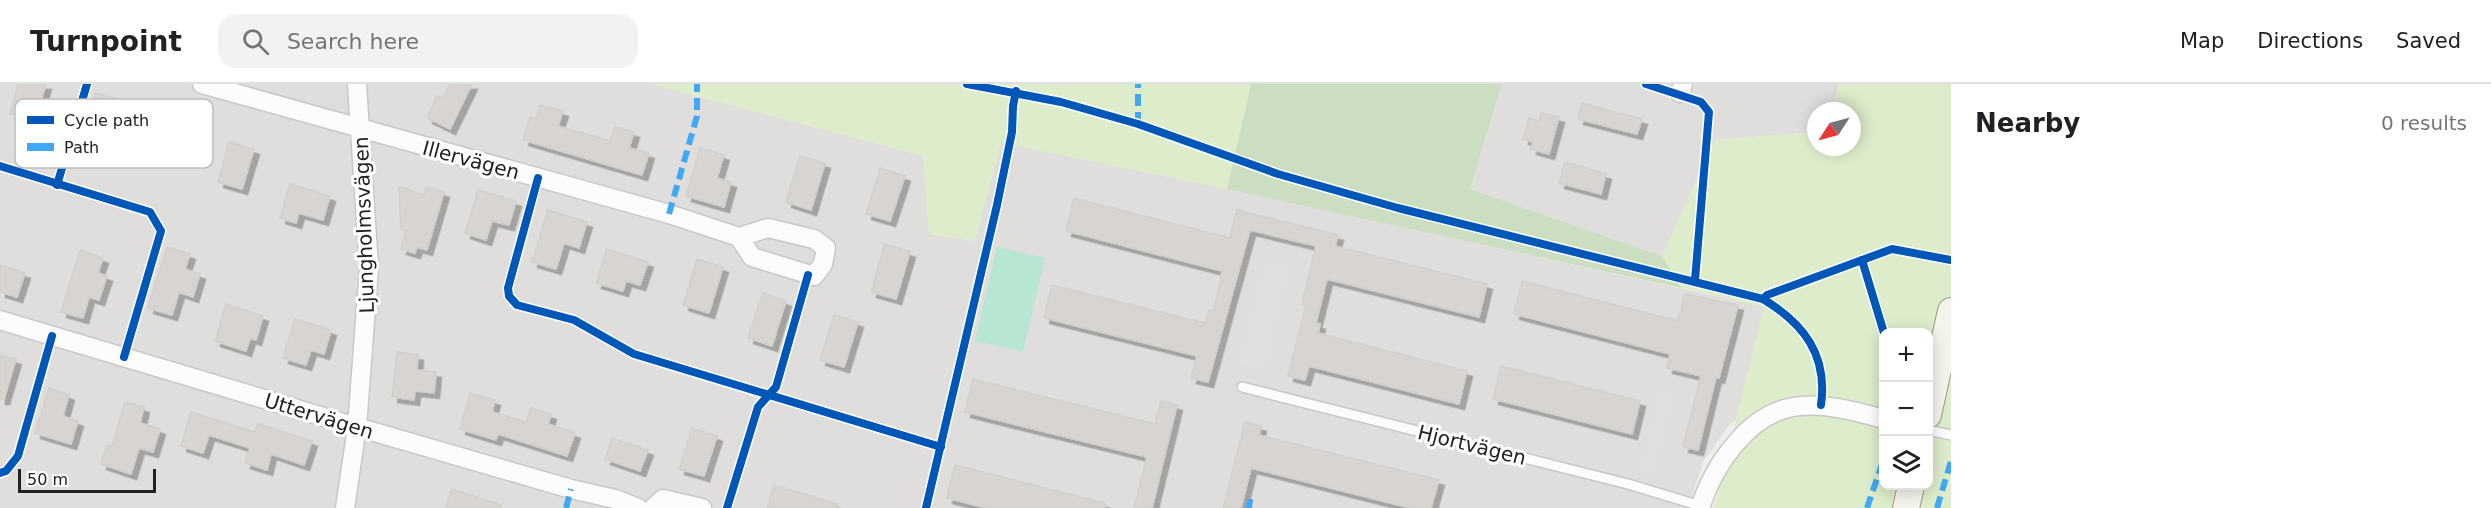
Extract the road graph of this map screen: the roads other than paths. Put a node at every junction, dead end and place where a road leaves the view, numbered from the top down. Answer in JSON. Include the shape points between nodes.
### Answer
{"nodes":[{"id":1,"x":202,"y":84,"type":"edge"},
{"id":2,"x":357,"y":84,"type":"edge"},
{"id":3,"x":361,"y":130,"type":"junction"},
{"id":4,"x":739,"y":237,"type":"dead end"},
{"id":5,"x":1951,"y":311,"type":"edge"},
{"id":6,"x":0,"y":320,"type":"edge"},
{"id":7,"x":1242,"y":387,"type":"dead end"},
{"id":8,"x":1933,"y":396,"type":"edge"},
{"id":9,"x":1879,"y":418,"type":"edge"},
{"id":10,"x":357,"y":428,"type":"junction"},
{"id":11,"x":1933,"y":431,"type":"edge"},
{"id":12,"x":1951,"y":435,"type":"edge"},
{"id":13,"x":1910,"y":490,"type":"edge"},
{"id":14,"x":1701,"y":507,"type":"edge"},
{"id":15,"x":345,"y":508,"type":"edge"},
{"id":16,"x":638,"y":508,"type":"edge"},
{"id":17,"x":653,"y":508,"type":"edge"},
{"id":18,"x":702,"y":508,"type":"edge"},
{"id":19,"x":1906,"y":508,"type":"edge"}],
"edges":[{"from":1,"to":3,"type":"street","name":"Illervägen"},
{"from":2,"to":3,"type":"street","name":"Ljungholmsvägen"},
{"from":3,"to":4,"type":"street","name":"Illervägen"},
{"from":3,"to":10,"type":"street","name":"Ljungholmsvägen","via":[[369,268]]},
{"from":5,"to":8,"type":"street"},
{"from":6,"to":10,"type":"street","name":"Uttervägen"},
{"from":7,"to":14,"type":"lane","name":"Hjortvägen"},
{"from":9,"to":14,"type":"street","name":"Hjortvägen","via":[[1821,405],[1791,407],[1766,418],[1734,444],[1722,460]]},
{"from":10,"to":15,"type":"street","name":"Ljungholmsvägen"},
{"from":10,"to":16,"type":"street","name":"Uttervägen"},
{"from":11,"to":12,"type":"lane"},
{"from":13,"to":19,"type":"street"},
{"from":17,"to":18,"type":"street","via":[[663,499]]}]}
